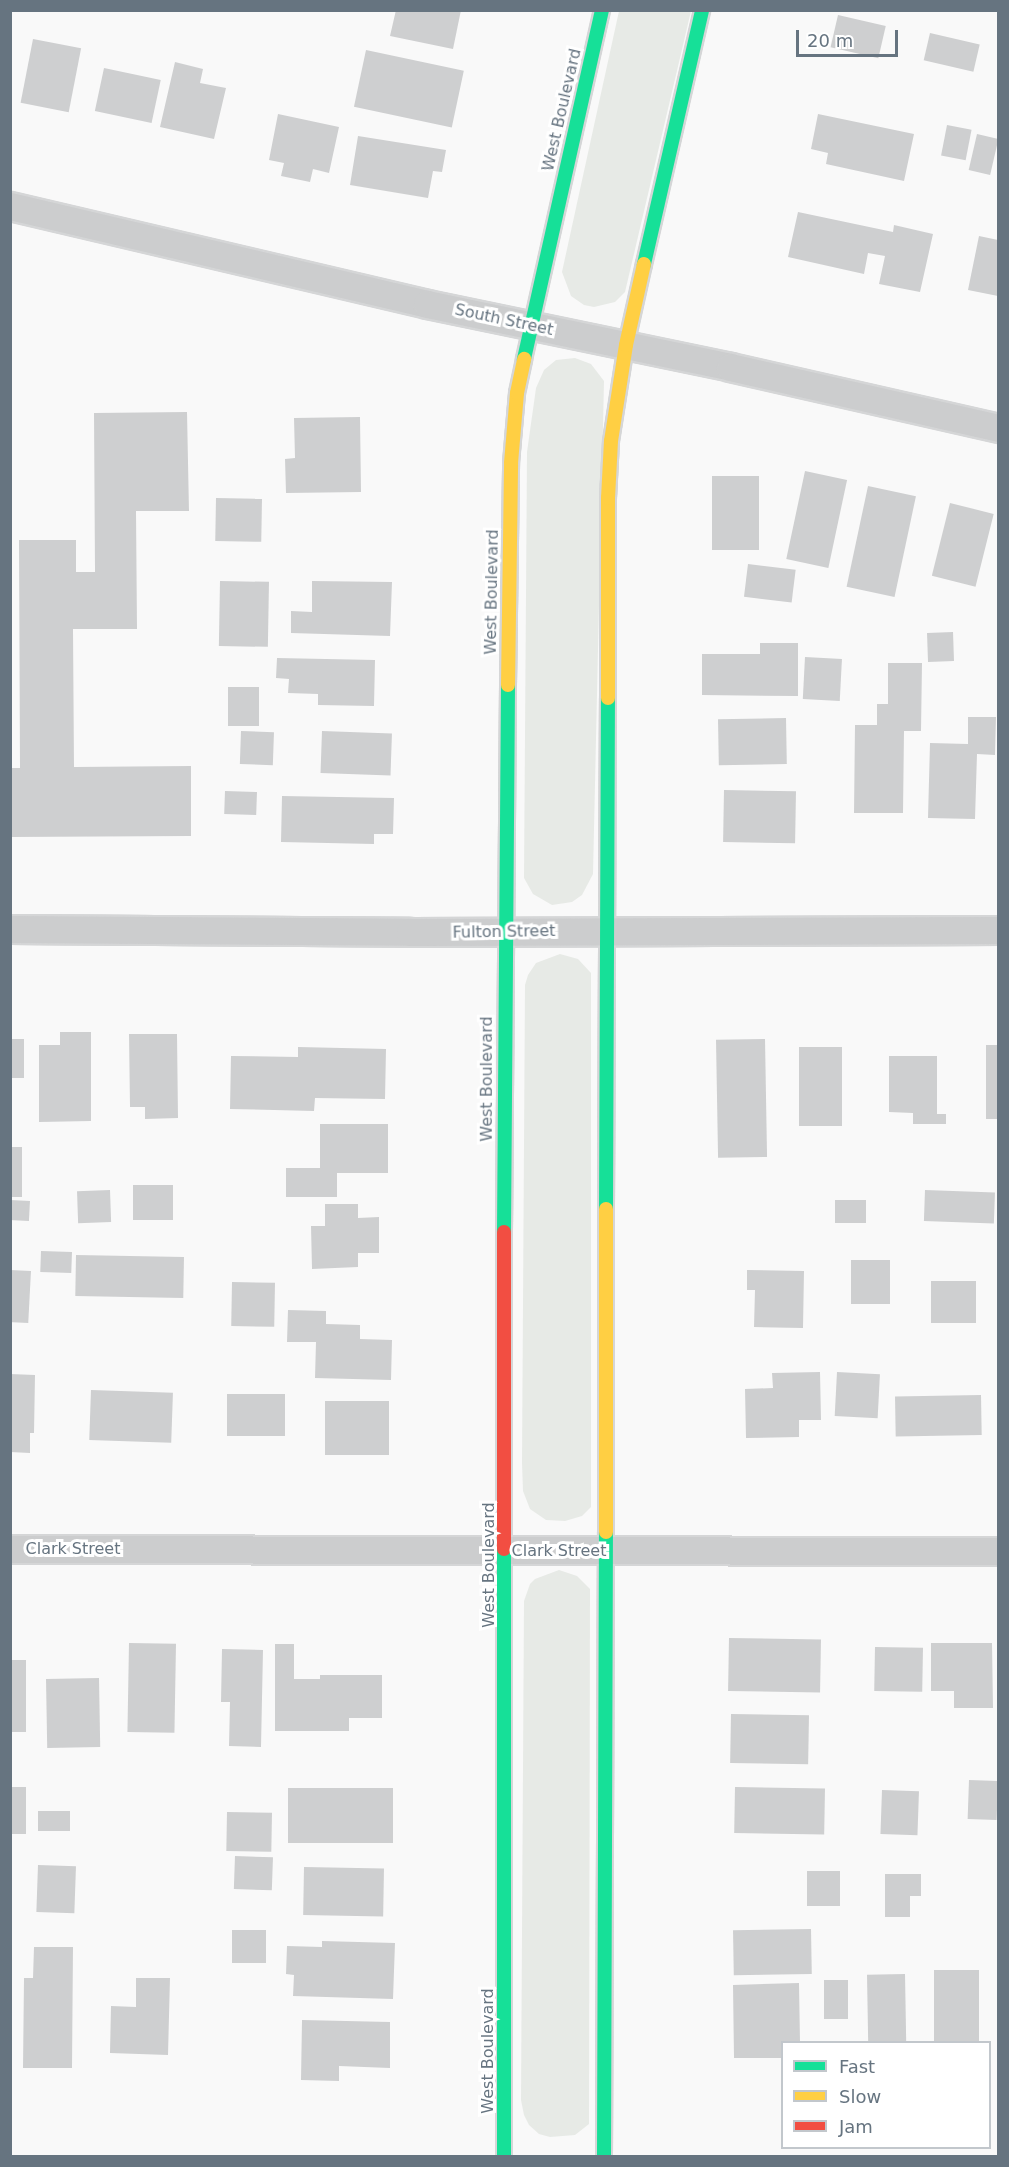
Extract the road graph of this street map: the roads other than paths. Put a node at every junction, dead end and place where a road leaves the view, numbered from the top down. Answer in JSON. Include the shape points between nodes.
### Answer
{"nodes":[{"id":1,"x":602,"y":10,"type":"edge"},
{"id":2,"x":702,"y":10,"type":"edge"},
{"id":3,"x":10,"y":206,"type":"edge"},
{"id":4,"x":530,"y":326,"type":"junction"},
{"id":5,"x":626,"y":345,"type":"junction"},
{"id":6,"x":999,"y":428,"type":"edge"},
{"id":7,"x":10,"y":929,"type":"edge"},
{"id":8,"x":606,"y":930,"type":"junction"},
{"id":9,"x":999,"y":930,"type":"edge"},
{"id":10,"x":504,"y":932,"type":"junction"},
{"id":11,"x":10,"y":1549,"type":"edge"},
{"id":12,"x":506,"y":1551,"type":"junction"},
{"id":13,"x":606,"y":1551,"type":"junction"},
{"id":14,"x":999,"y":1551,"type":"edge"},
{"id":15,"x":504,"y":2157,"type":"edge"},
{"id":16,"x":604,"y":2157,"type":"edge"}],
"edges":[{"from":1,"to":4,"type":"street","name":"West Boulevard"},
{"from":2,"to":5,"type":"street"},
{"from":3,"to":4,"type":"street","name":"South Street"},
{"from":4,"to":5,"type":"street","name":"South Street"},
{"from":4,"to":10,"type":"street","name":"West Boulevard","via":[[517,393],[511,464]]},
{"from":5,"to":6,"type":"street","name":"South Street"},
{"from":5,"to":8,"type":"street","via":[[611,441],[608,498]]},
{"from":7,"to":10,"type":"street","name":"Fulton Street"},
{"from":8,"to":9,"type":"street","name":"Fulton Street"},
{"from":8,"to":10,"type":"street","name":"Fulton Street"},
{"from":8,"to":13,"type":"street"},
{"from":10,"to":12,"type":"street","name":"West Boulevard"},
{"from":11,"to":12,"type":"street","name":"Clark Street"},
{"from":12,"to":13,"type":"street","name":"Clark Street"},
{"from":12,"to":15,"type":"street","name":"West Boulevard"},
{"from":13,"to":14,"type":"street","name":"Clark Street"},
{"from":13,"to":16,"type":"street"}]}
